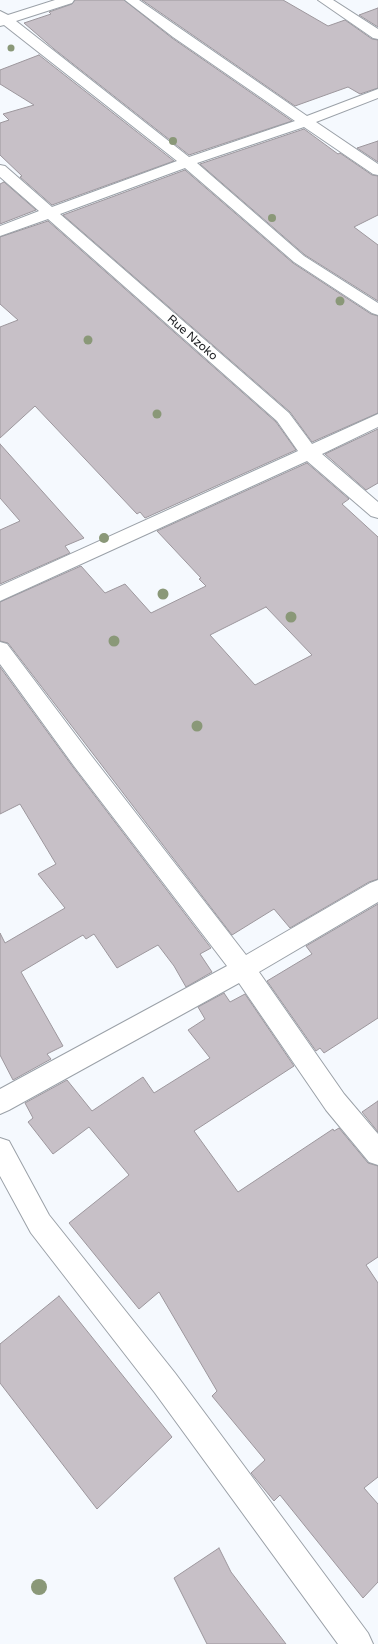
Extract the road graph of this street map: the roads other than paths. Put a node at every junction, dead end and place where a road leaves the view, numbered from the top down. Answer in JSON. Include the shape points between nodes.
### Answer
{"nodes":[{"id":1,"x":68,"y":0,"type":"edge"},
{"id":2,"x":131,"y":0,"type":"edge"},
{"id":3,"x":324,"y":0,"type":"edge"},
{"id":4,"x":2,"y":19,"type":"edge"},
{"id":5,"x":378,"y":35,"type":"edge"},
{"id":6,"x":378,"y":93,"type":"edge"},
{"id":7,"x":305,"y":122,"type":"junction"},
{"id":8,"x":187,"y":162,"type":"junction"},
{"id":9,"x":0,"y":169,"type":"edge"},
{"id":10,"x":378,"y":171,"type":"edge"},
{"id":11,"x":49,"y":213,"type":"junction"},
{"id":12,"x":0,"y":231,"type":"edge"},
{"id":13,"x":378,"y":310,"type":"edge"},
{"id":14,"x":378,"y":420,"type":"edge"},
{"id":15,"x":309,"y":453,"type":"junction"},
{"id":16,"x":378,"y":512,"type":"edge"},
{"id":17,"x":0,"y":594,"type":"edge"},
{"id":18,"x":0,"y":649,"type":"edge"},
{"id":19,"x":378,"y":890,"type":"edge"},
{"id":20,"x":243,"y":969,"type":"junction"},
{"id":21,"x":0,"y":1102,"type":"edge"},
{"id":22,"x":0,"y":1150,"type":"edge"},
{"id":23,"x":378,"y":1153,"type":"edge"},
{"id":24,"x":357,"y":1644,"type":"edge"}],
"edges":[{"from":1,"to":4,"type":"street"},
{"from":2,"to":7,"type":"street"},
{"from":3,"to":5,"type":"street"},
{"from":4,"to":8,"type":"street"},
{"from":6,"to":7,"type":"street"},
{"from":7,"to":8,"type":"street"},
{"from":7,"to":10,"type":"street"},
{"from":8,"to":11,"type":"street"},
{"from":8,"to":13,"type":"street","via":[[300,259]]},
{"from":9,"to":11,"type":"street","name":"Rue Nzoko"},
{"from":11,"to":12,"type":"street"},
{"from":11,"to":15,"type":"street","name":"Rue Nzoko","via":[[283,417]]},
{"from":14,"to":15,"type":"street"},
{"from":15,"to":16,"type":"street","name":"Rue Nzoko"},
{"from":15,"to":17,"type":"street"},
{"from":18,"to":20,"type":"street"},
{"from":19,"to":20,"type":"street"},
{"from":20,"to":21,"type":"street"},
{"from":20,"to":23,"type":"street","via":[[335,1102]]},
{"from":22,"to":24,"type":"street","via":[[40,1224],[165,1383]]}]}
